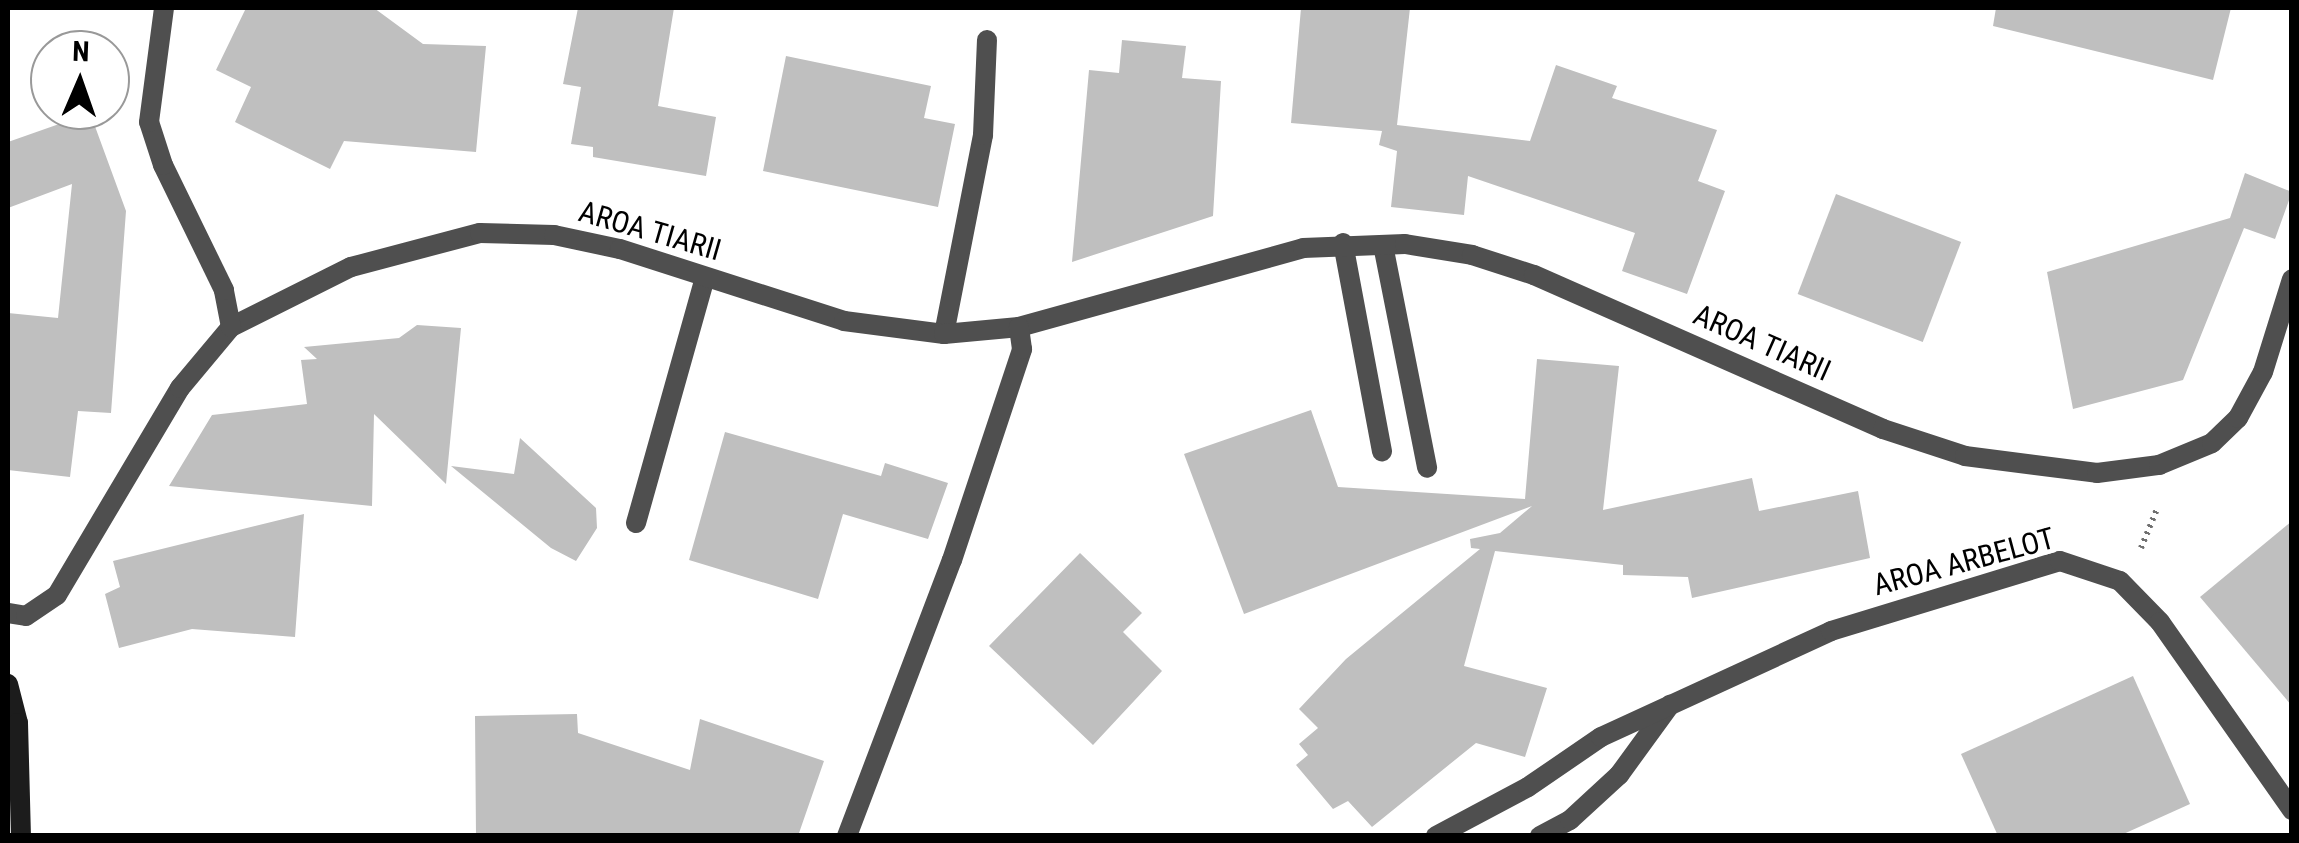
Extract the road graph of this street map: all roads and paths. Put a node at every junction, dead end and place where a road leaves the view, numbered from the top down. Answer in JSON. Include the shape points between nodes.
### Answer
{"nodes":[{"id":1,"x":164,"y":8,"type":"edge"},
{"id":2,"x":987,"y":40,"type":"dead end"},
{"id":3,"x":1343,"y":243,"type":"junction"},
{"id":4,"x":1384,"y":244,"type":"junction"},
{"id":5,"x":705,"y":277,"type":"junction"},
{"id":6,"x":2292,"y":278,"type":"edge"},
{"id":7,"x":231,"y":327,"type":"junction"},
{"id":8,"x":1019,"y":327,"type":"junction"},
{"id":9,"x":944,"y":334,"type":"junction"},
{"id":10,"x":1382,"y":451,"type":"dead end"},
{"id":11,"x":2180,"y":456,"type":"junction"},
{"id":12,"x":1426,"y":468,"type":"dead end"},
{"id":13,"x":636,"y":523,"type":"dead end"},
{"id":14,"x":2125,"y":586,"type":"junction"},
{"id":15,"x":8,"y":613,"type":"edge"},
{"id":16,"x":9,"y":698,"type":"edge"},
{"id":17,"x":1670,"y":705,"type":"junction"},
{"id":18,"x":2292,"y":810,"type":"edge"},
{"id":19,"x":21,"y":836,"type":"edge"},
{"id":20,"x":847,"y":836,"type":"edge"},
{"id":21,"x":1436,"y":836,"type":"edge"},
{"id":22,"x":1540,"y":836,"type":"edge"}],
"edges":[{"from":1,"to":7,"type":"street","via":[[149,122],[162,165],[224,290]]},
{"from":2,"to":9,"type":"street","via":[[983,134]]},
{"from":3,"to":4,"type":"street","name":"AROA TIARII"},
{"from":3,"to":8,"type":"street","name":"AROA TIARII","via":[[1242,261]]},
{"from":3,"to":10,"type":"street"},
{"from":4,"to":11,"type":"street","name":"AROA TIARII","via":[[1472,255],[1534,276],[1882,428],[1965,456],[2032,468],[2122,470]]},
{"from":4,"to":12,"type":"street"},
{"from":5,"to":7,"type":"street","name":"AROA TIARII","via":[[554,235],[480,234],[351,267]]},
{"from":5,"to":9,"type":"street","name":"AROA TIARII","via":[[844,321]]},
{"from":5,"to":13,"type":"street"},
{"from":6,"to":11,"type":"street","name":"AROA TIARII","via":[[2263,372],[2238,418],[2212,443]]},
{"from":7,"to":15,"type":"street","name":"AROA TIARII","via":[[161,418],[58,594],[26,616]]},
{"from":8,"to":9,"type":"street","name":"AROA TIARII"},
{"from":8,"to":20,"type":"street","via":[[1022,350],[952,560]]},
{"from":11,"to":14,"type":"path"},
{"from":14,"to":17,"type":"street","name":"AROA ARBELOT","via":[[2081,563],[2060,561],[1832,631]]},
{"from":14,"to":18,"type":"street","name":"AROA ARBELOT","via":[[2160,622]]},
{"from":16,"to":19,"type":"main road"},
{"from":17,"to":21,"type":"street","name":"AROA ARBELOT","via":[[1601,737],[1528,787]]},
{"from":17,"to":22,"type":"street","via":[[1619,775],[1570,820]]}]}
